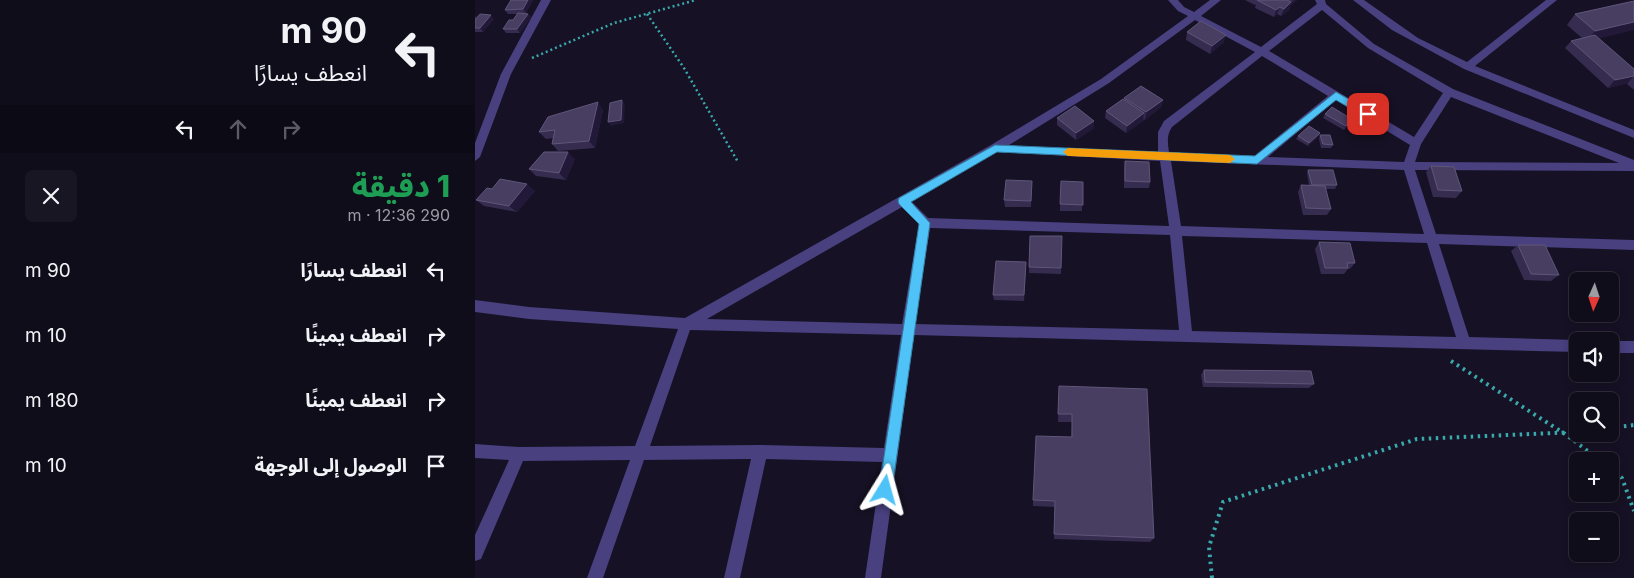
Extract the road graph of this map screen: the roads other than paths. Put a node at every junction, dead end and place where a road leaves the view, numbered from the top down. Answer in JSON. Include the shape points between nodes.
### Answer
{"nodes":[{"id":1,"x":546,"y":0,"type":"edge"},
{"id":2,"x":1173,"y":0,"type":"edge"},
{"id":3,"x":1216,"y":0,"type":"edge"},
{"id":4,"x":1358,"y":0,"type":"edge"},
{"id":5,"x":1552,"y":0,"type":"edge"},
{"id":6,"x":1321,"y":2,"type":"edge"},
{"id":7,"x":1194,"y":16,"type":"junction"},
{"id":8,"x":1261,"y":52,"type":"junction"},
{"id":9,"x":1467,"y":67,"type":"junction"},
{"id":10,"x":1449,"y":92,"type":"junction"},
{"id":11,"x":1336,"y":96,"type":"junction"},
{"id":12,"x":1634,"y":134,"type":"edge"},
{"id":13,"x":1416,"y":143,"type":"junction"},
{"id":14,"x":995,"y":148,"type":"junction"},
{"id":15,"x":475,"y":156,"type":"edge"},
{"id":16,"x":1165,"y":157,"type":"junction"},
{"id":17,"x":1257,"y":160,"type":"junction"},
{"id":18,"x":1634,"y":165,"type":"edge"},
{"id":19,"x":1408,"y":166,"type":"junction"},
{"id":20,"x":903,"y":201,"type":"junction"},
{"id":21,"x":925,"y":223,"type":"junction"},
{"id":22,"x":1176,"y":230,"type":"junction"},
{"id":23,"x":1431,"y":239,"type":"junction"},
{"id":24,"x":1634,"y":245,"type":"edge"},
{"id":25,"x":475,"y":306,"type":"edge"},
{"id":26,"x":686,"y":324,"type":"junction"},
{"id":27,"x":908,"y":329,"type":"junction"},
{"id":28,"x":1186,"y":337,"type":"junction"},
{"id":29,"x":1465,"y":344,"type":"junction"},
{"id":30,"x":1569,"y":346,"type":"edge"},
{"id":31,"x":1619,"y":347,"type":"edge"},
{"id":32,"x":1634,"y":347,"type":"edge"},
{"id":33,"x":475,"y":452,"type":"edge"},
{"id":34,"x":760,"y":452,"type":"junction"},
{"id":35,"x":640,"y":453,"type":"junction"},
{"id":36,"x":519,"y":454,"type":"junction"},
{"id":37,"x":890,"y":454,"type":"junction"},
{"id":38,"x":475,"y":553,"type":"edge"},
{"id":39,"x":595,"y":578,"type":"edge"},
{"id":40,"x":732,"y":578,"type":"edge"},
{"id":41,"x":873,"y":578,"type":"edge"}],
"edges":[{"from":1,"to":15,"type":"street","via":[[506,74]]},
{"from":2,"to":7,"type":"street"},
{"from":3,"to":7,"type":"street"},
{"from":4,"to":9,"type":"street","via":[[1418,43]]},
{"from":5,"to":9,"type":"street"},
{"from":6,"to":8,"type":"street"},
{"from":6,"to":10,"type":"street","via":[[1371,46]]},
{"from":7,"to":8,"type":"street"},
{"from":7,"to":14,"type":"street","via":[[1105,81]]},
{"from":8,"to":11,"type":"street"},
{"from":8,"to":16,"type":"street","via":[[1168,124],[1163,132]]},
{"from":9,"to":12,"type":"street"},
{"from":10,"to":13,"type":"street"},
{"from":10,"to":18,"type":"street"},
{"from":11,"to":13,"type":"street"},
{"from":11,"to":17,"type":"street"},
{"from":13,"to":19,"type":"street"},
{"from":14,"to":16,"type":"street"},
{"from":14,"to":20,"type":"street"},
{"from":16,"to":17,"type":"street"},
{"from":16,"to":22,"type":"street"},
{"from":17,"to":19,"type":"street"},
{"from":18,"to":19,"type":"street"},
{"from":19,"to":23,"type":"street"},
{"from":20,"to":21,"type":"street"},
{"from":20,"to":26,"type":"street"},
{"from":21,"to":22,"type":"street"},
{"from":21,"to":27,"type":"street"},
{"from":22,"to":23,"type":"street"},
{"from":22,"to":28,"type":"street"},
{"from":23,"to":24,"type":"street"},
{"from":23,"to":29,"type":"street"},
{"from":25,"to":26,"type":"street"},
{"from":26,"to":27,"type":"street"},
{"from":26,"to":35,"type":"street"},
{"from":27,"to":28,"type":"street"},
{"from":27,"to":37,"type":"street"},
{"from":28,"to":29,"type":"street"},
{"from":29,"to":30,"type":"street"},
{"from":31,"to":32,"type":"street"},
{"from":33,"to":36,"type":"street"},
{"from":34,"to":35,"type":"street"},
{"from":34,"to":37,"type":"street"},
{"from":34,"to":40,"type":"street"},
{"from":35,"to":36,"type":"street"},
{"from":35,"to":39,"type":"street"},
{"from":36,"to":38,"type":"street"},
{"from":37,"to":41,"type":"street"}]}
